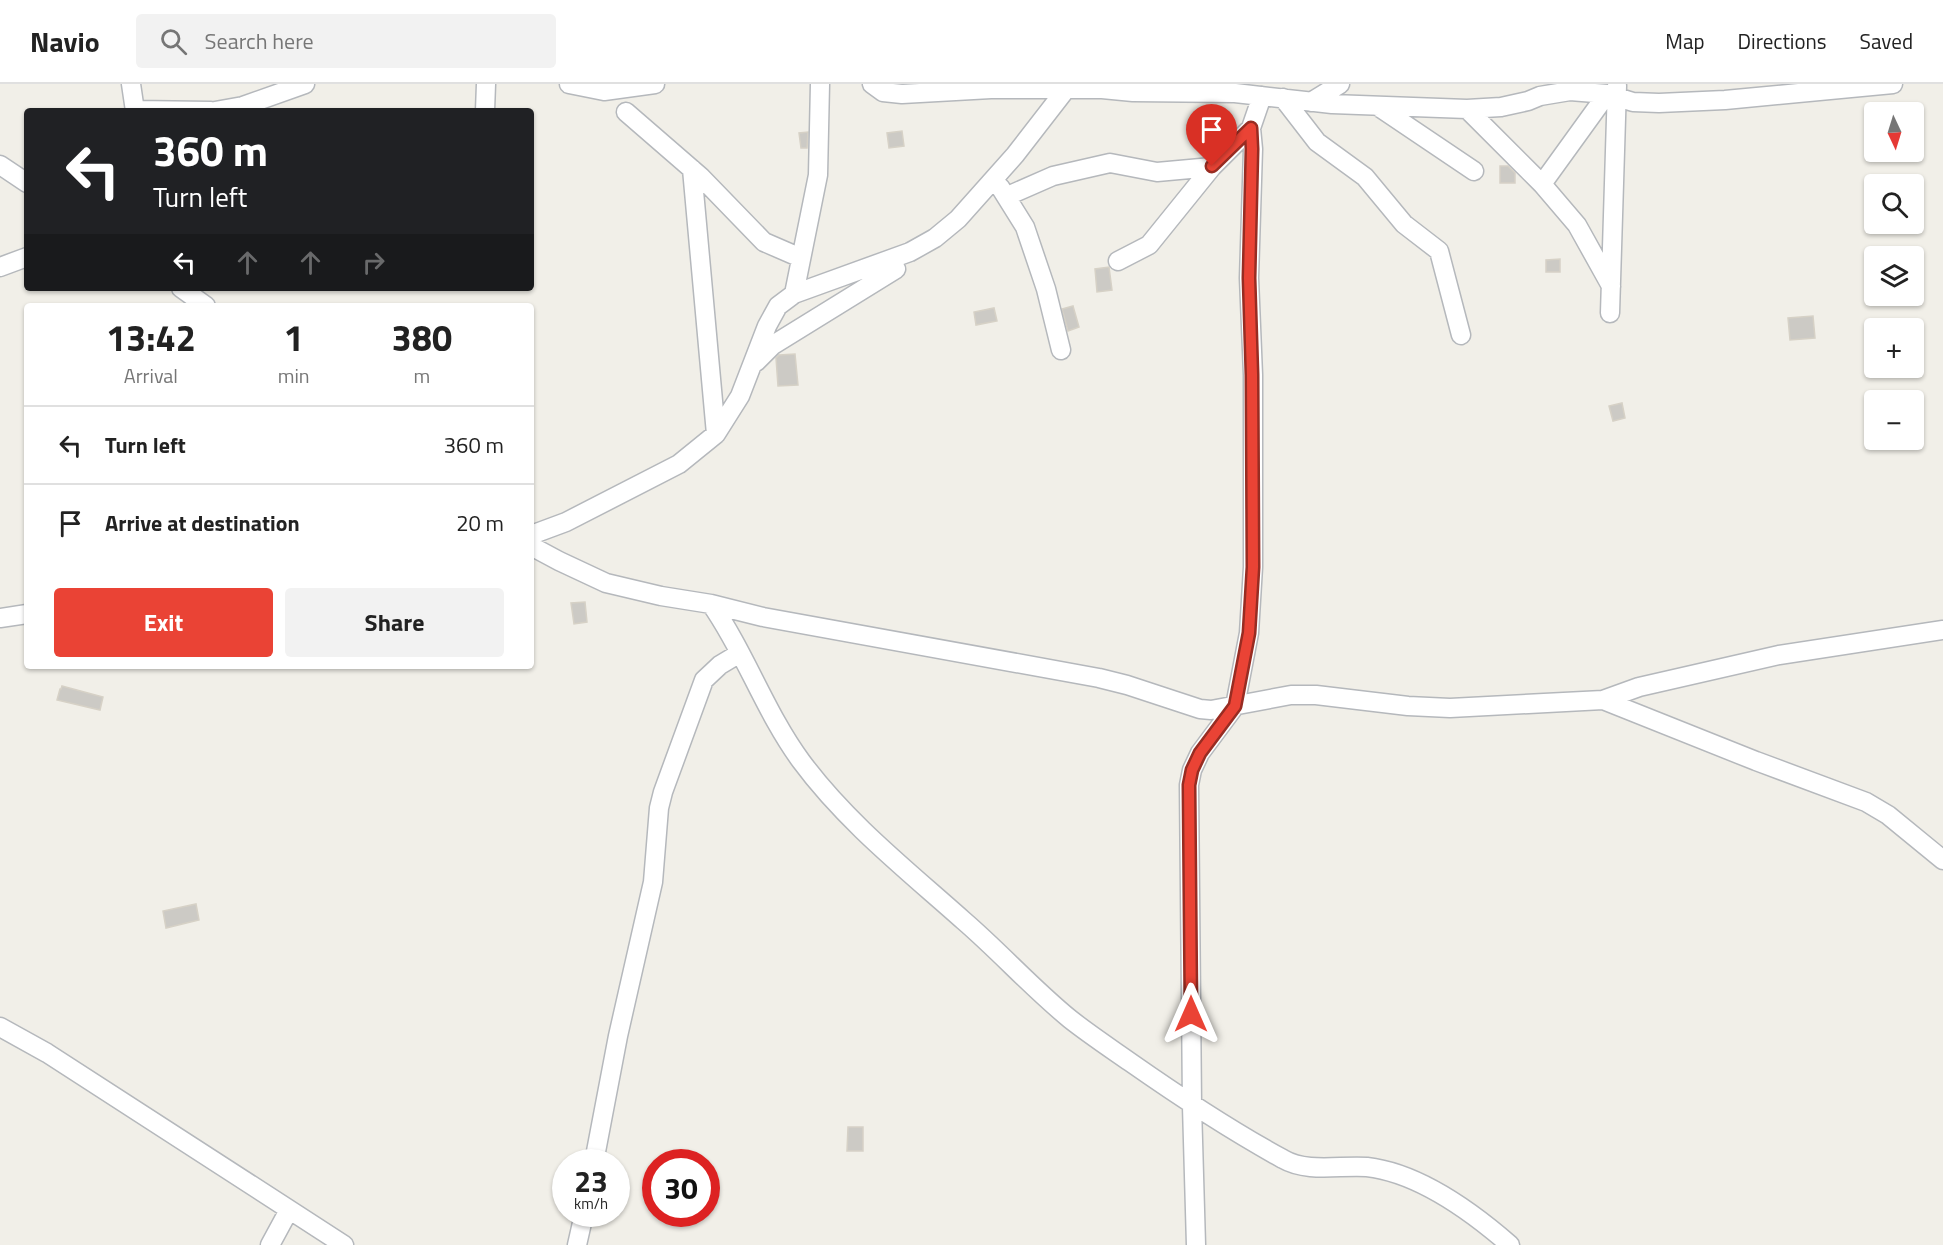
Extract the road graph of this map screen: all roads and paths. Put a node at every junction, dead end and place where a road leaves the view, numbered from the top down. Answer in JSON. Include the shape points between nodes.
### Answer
{"nodes":[{"id":1,"x":130,"y":84,"type":"edge"},
{"id":2,"x":281,"y":84,"type":"edge"},
{"id":3,"x":305,"y":84,"type":"edge"},
{"id":4,"x":486,"y":84,"type":"edge"},
{"id":5,"x":569,"y":84,"type":"edge"},
{"id":6,"x":655,"y":84,"type":"edge"},
{"id":7,"x":820,"y":84,"type":"edge"},
{"id":8,"x":872,"y":84,"type":"edge"},
{"id":9,"x":1340,"y":84,"type":"edge"},
{"id":10,"x":1893,"y":84,"type":"edge"},
{"id":11,"x":1068,"y":86,"type":"edge"},
{"id":12,"x":1537,"y":90,"type":"edge"},
{"id":13,"x":1253,"y":91,"type":"edge"},
{"id":14,"x":1614,"y":92,"type":"edge"},
{"id":15,"x":1283,"y":98,"type":"junction"},
{"id":16,"x":258,"y":100,"type":"junction"},
{"id":17,"x":1311,"y":102,"type":"junction"},
{"id":18,"x":1379,"y":106,"type":"junction"},
{"id":19,"x":135,"y":108,"type":"edge"},
{"id":20,"x":231,"y":108,"type":"edge"},
{"id":21,"x":484,"y":108,"type":"edge"},
{"id":22,"x":1467,"y":109,"type":"junction"},
{"id":23,"x":626,"y":112,"type":"dead end"},
{"id":24,"x":1251,"y":128,"type":"junction"},
{"id":25,"x":0,"y":165,"type":"edge"},
{"id":26,"x":1212,"y":166,"type":"junction"},
{"id":27,"x":692,"y":169,"type":"junction"},
{"id":28,"x":1474,"y":171,"type":"dead end"},
{"id":29,"x":994,"y":178,"type":"junction"},
{"id":30,"x":24,"y":181,"type":"edge"},
{"id":31,"x":1542,"y":184,"type":"junction"},
{"id":32,"x":1012,"y":194,"type":"dead end"},
{"id":33,"x":24,"y":258,"type":"edge"},
{"id":34,"x":801,"y":258,"type":"junction"},
{"id":35,"x":1118,"y":261,"type":"dead end"},
{"id":36,"x":0,"y":267,"type":"edge"},
{"id":37,"x":896,"y":269,"type":"dead end"},
{"id":38,"x":1611,"y":287,"type":"junction"},
{"id":39,"x":185,"y":291,"type":"edge"},
{"id":40,"x":794,"y":294,"type":"junction"},
{"id":41,"x":202,"y":303,"type":"edge"},
{"id":42,"x":1610,"y":313,"type":"dead end"},
{"id":43,"x":1461,"y":335,"type":"dead end"},
{"id":44,"x":1061,"y":350,"type":"dead end"},
{"id":45,"x":752,"y":366,"type":"junction"},
{"id":46,"x":716,"y":434,"type":"junction"},
{"id":47,"x":534,"y":534,"type":"edge"},
{"id":48,"x":534,"y":548,"type":"edge"},
{"id":49,"x":711,"y":604,"type":"junction"},
{"id":50,"x":24,"y":614,"type":"edge"},
{"id":51,"x":0,"y":618,"type":"edge"},
{"id":52,"x":1943,"y":630,"type":"edge"},
{"id":53,"x":740,"y":653,"type":"junction"},
{"id":54,"x":1603,"y":700,"type":"junction"},
{"id":55,"x":1235,"y":706,"type":"junction"},
{"id":56,"x":1943,"y":860,"type":"edge"},
{"id":57,"x":0,"y":1027,"type":"edge"},
{"id":58,"x":1192,"y":1106,"type":"junction"},
{"id":59,"x":596,"y":1149,"type":"edge"},
{"id":60,"x":289,"y":1210,"type":"junction"},
{"id":61,"x":581,"y":1227,"type":"edge"},
{"id":62,"x":270,"y":1245,"type":"edge"},
{"id":63,"x":344,"y":1245,"type":"edge"},
{"id":64,"x":577,"y":1245,"type":"edge"},
{"id":65,"x":1196,"y":1245,"type":"edge"},
{"id":66,"x":1510,"y":1245,"type":"edge"}],
"edges":[{"from":1,"to":19,"type":"street"},
{"from":2,"to":16,"type":"street"},
{"from":3,"to":16,"type":"street"},
{"from":4,"to":21,"type":"street"},
{"from":5,"to":6,"type":"street","via":[[604,91]]},
{"from":7,"to":34,"type":"street","via":[[818,175]]},
{"from":8,"to":11,"type":"street","via":[[883,92],[902,94]]},
{"from":9,"to":17,"type":"street"},
{"from":10,"to":14,"type":"street","via":[[1659,103],[1633,102]]},
{"from":11,"to":13,"type":"street","via":[[1132,92]]},
{"from":11,"to":29,"type":"street"},
{"from":12,"to":14,"type":"street"},
{"from":12,"to":22,"type":"street","via":[[1528,100],[1502,107]]},
{"from":13,"to":15,"type":"street"},
{"from":13,"to":24,"type":"street"},
{"from":14,"to":31,"type":"street"},
{"from":14,"to":38,"type":"street"},
{"from":15,"to":17,"type":"street"},
{"from":15,"to":43,"type":"street","via":[[1317,142],[1365,177],[1404,224],[1439,251]]},
{"from":16,"to":20,"type":"street"},
{"from":17,"to":18,"type":"street"},
{"from":18,"to":22,"type":"street"},
{"from":18,"to":28,"type":"street"},
{"from":22,"to":31,"type":"street"},
{"from":23,"to":27,"type":"street"},
{"from":24,"to":26,"type":"street"},
{"from":24,"to":55,"type":"street","via":[[1253,567],[1249,633]]},
{"from":25,"to":30,"type":"street"},
{"from":26,"to":32,"type":"street","via":[[1157,172],[1110,163],[1053,176]]},
{"from":26,"to":35,"type":"street","via":[[1149,245]]},
{"from":27,"to":34,"type":"street","via":[[764,242]]},
{"from":27,"to":46,"type":"street"},
{"from":29,"to":40,"type":"street","via":[[958,219],[935,238],[910,252]]},
{"from":29,"to":44,"type":"street","via":[[1025,227]]},
{"from":31,"to":38,"type":"street","via":[[1577,225]]},
{"from":33,"to":36,"type":"street"},
{"from":34,"to":40,"type":"street"},
{"from":37,"to":45,"type":"street","via":[[773,345]]},
{"from":38,"to":42,"type":"street"},
{"from":39,"to":41,"type":"street"},
{"from":40,"to":45,"type":"street","via":[[778,306]]},
{"from":45,"to":46,"type":"street","via":[[740,396]]},
{"from":46,"to":47,"type":"street","via":[[679,464],[566,522]]},
{"from":48,"to":49,"type":"street","via":[[606,583]]},
{"from":49,"to":53,"type":"street"},
{"from":49,"to":55,"type":"street","via":[[763,617],[1099,678],[1200,709]]},
{"from":50,"to":51,"type":"street"},
{"from":52,"to":54,"type":"street","via":[[1779,655],[1639,687]]},
{"from":53,"to":58,"type":"street","via":[[801,761],[860,828],[1071,1020]]},
{"from":53,"to":59,"type":"street","via":[[704,680],[663,792],[653,882]]},
{"from":54,"to":55,"type":"street","via":[[1450,708],[1291,695]]},
{"from":54,"to":56,"type":"street","via":[[1866,802]]},
{"from":55,"to":58,"type":"street","via":[[1200,753],[1189,785]]},
{"from":57,"to":60,"type":"street","via":[[47,1053]]},
{"from":58,"to":65,"type":"street"},
{"from":58,"to":66,"type":"street","via":[[1286,1162],[1372,1168],[1409,1179],[1444,1196]]},
{"from":60,"to":62,"type":"street"},
{"from":60,"to":63,"type":"street"},
{"from":61,"to":64,"type":"street"}]}
